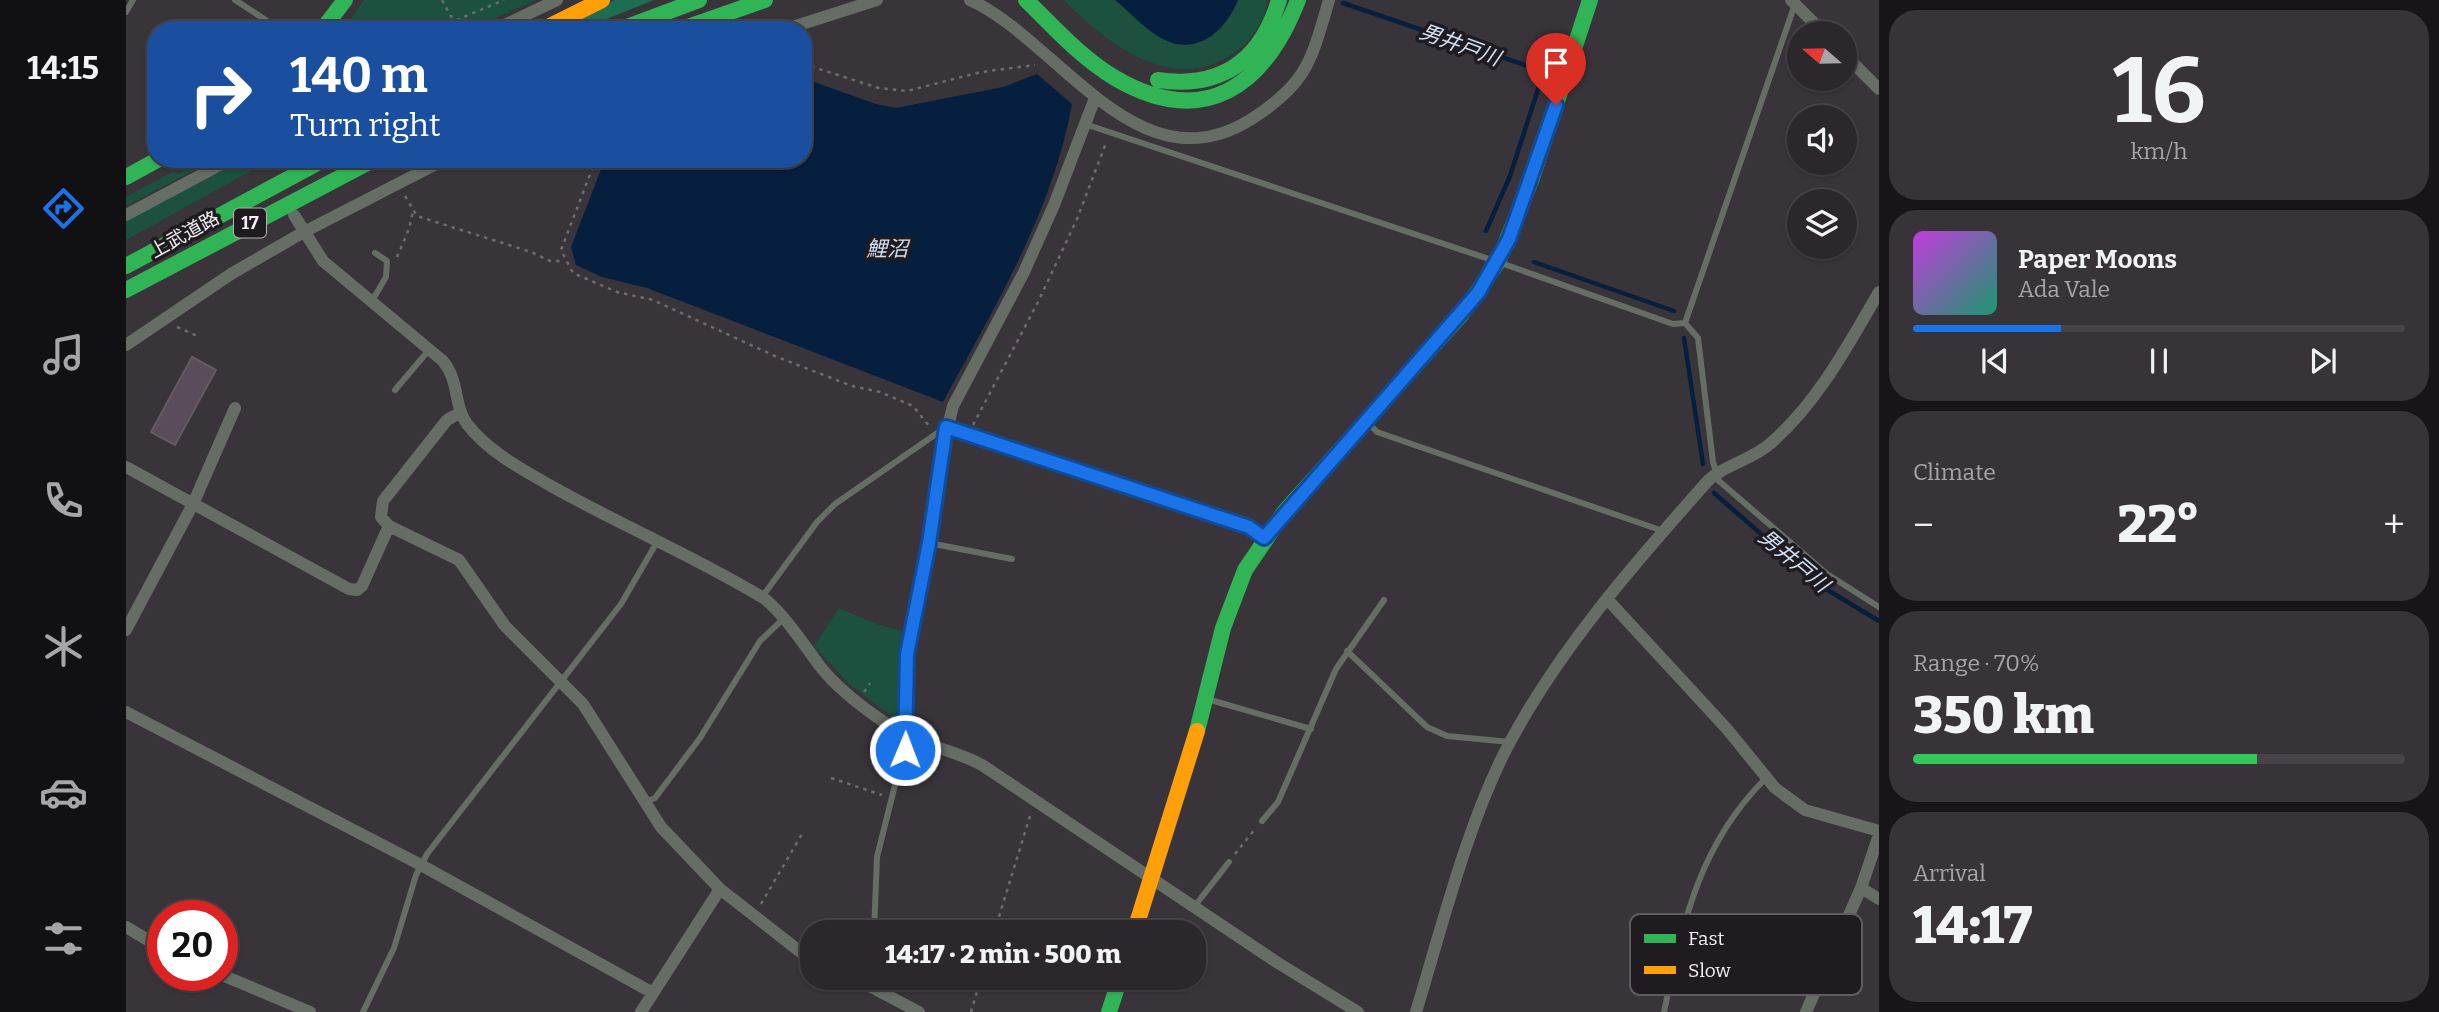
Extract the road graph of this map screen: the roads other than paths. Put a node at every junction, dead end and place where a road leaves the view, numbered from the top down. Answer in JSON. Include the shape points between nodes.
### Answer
{"nodes":[{"id":1,"x":133,"y":0,"type":"edge"},
{"id":2,"x":235,"y":0,"type":"edge"},
{"id":3,"x":345,"y":0,"type":"edge"},
{"id":4,"x":556,"y":0,"type":"edge"},
{"id":5,"x":601,"y":0,"type":"edge"},
{"id":6,"x":699,"y":0,"type":"edge"},
{"id":7,"x":765,"y":0,"type":"edge"},
{"id":8,"x":877,"y":0,"type":"edge"},
{"id":9,"x":970,"y":0,"type":"edge"},
{"id":10,"x":1026,"y":0,"type":"edge"},
{"id":11,"x":1048,"y":0,"type":"edge"},
{"id":12,"x":1279,"y":0,"type":"edge"},
{"id":13,"x":1298,"y":0,"type":"edge"},
{"id":14,"x":1329,"y":0,"type":"edge"},
{"id":15,"x":1590,"y":0,"type":"edge"},
{"id":16,"x":1793,"y":2,"type":"edge"},
{"id":17,"x":126,"y":12,"type":"edge"},
{"id":18,"x":267,"y":21,"type":"edge"},
{"id":19,"x":329,"y":21,"type":"edge"},
{"id":20,"x":513,"y":21,"type":"edge"},
{"id":21,"x":560,"y":21,"type":"edge"},
{"id":22,"x":643,"y":21,"type":"edge"},
{"id":23,"x":705,"y":21,"type":"edge"},
{"id":24,"x":811,"y":21,"type":"edge"},
{"id":25,"x":1812,"y":21,"type":"edge"},
{"id":26,"x":1857,"y":67,"type":"edge"},
{"id":27,"x":1879,"y":89,"type":"edge"},
{"id":28,"x":1095,"y":98,"type":"junction"},
{"id":29,"x":1083,"y":123,"type":"junction"},
{"id":30,"x":147,"y":166,"type":"edge"},
{"id":31,"x":215,"y":168,"type":"edge"},
{"id":32,"x":276,"y":168,"type":"edge"},
{"id":33,"x":308,"y":168,"type":"edge"},
{"id":34,"x":358,"y":168,"type":"edge"},
{"id":35,"x":429,"y":168,"type":"edge"},
{"id":36,"x":126,"y":177,"type":"edge"},
{"id":37,"x":126,"y":215,"type":"edge"},
{"id":38,"x":294,"y":215,"type":"dead end"},
{"id":39,"x":210,"y":219,"type":"junction"},
{"id":40,"x":302,"y":233,"type":"junction"},
{"id":41,"x":130,"y":249,"type":"edge"},
{"id":42,"x":375,"y":253,"type":"dead end"},
{"id":43,"x":189,"y":255,"type":"junction"},
{"id":44,"x":1498,"y":262,"type":"junction"},
{"id":45,"x":126,"y":266,"type":"edge"},
{"id":46,"x":126,"y":290,"type":"edge"},
{"id":47,"x":1879,"y":292,"type":"edge"},
{"id":48,"x":372,"y":301,"type":"junction"},
{"id":49,"x":126,"y":305,"type":"edge"},
{"id":50,"x":1685,"y":324,"type":"junction"},
{"id":51,"x":126,"y":345,"type":"edge"},
{"id":52,"x":430,"y":348,"type":"junction"},
{"id":53,"x":395,"y":390,"type":"dead end"},
{"id":54,"x":235,"y":408,"type":"dead end"},
{"id":55,"x":461,"y":412,"type":"junction"},
{"id":56,"x":1367,"y":422,"type":"junction"},
{"id":57,"x":946,"y":427,"type":"junction"},
{"id":58,"x":126,"y":467,"type":"edge"},
{"id":59,"x":1715,"y":473,"type":"junction"},
{"id":60,"x":193,"y":504,"type":"junction"},
{"id":61,"x":389,"y":526,"type":"junction"},
{"id":62,"x":1663,"y":531,"type":"junction"},
{"id":63,"x":1264,"y":538,"type":"junction"},
{"id":64,"x":657,"y":542,"type":"junction"},
{"id":65,"x":929,"y":543,"type":"junction"},
{"id":66,"x":1012,"y":559,"type":"dead end"},
{"id":67,"x":762,"y":597,"type":"junction"},
{"id":68,"x":1384,"y":600,"type":"dead end"},
{"id":69,"x":1608,"y":600,"type":"junction"},
{"id":70,"x":1879,"y":607,"type":"edge"},
{"id":71,"x":784,"y":618,"type":"junction"},
{"id":72,"x":126,"y":630,"type":"edge"},
{"id":73,"x":1347,"y":651,"type":"junction"},
{"id":74,"x":559,"y":681,"type":"junction"},
{"id":75,"x":1206,"y":698,"type":"junction"},
{"id":76,"x":126,"y":712,"type":"edge"},
{"id":77,"x":1311,"y":729,"type":"junction"},
{"id":78,"x":907,"y":737,"type":"junction"},
{"id":79,"x":1510,"y":742,"type":"junction"},
{"id":80,"x":1765,"y":779,"type":"junction"},
{"id":81,"x":643,"y":803,"type":"junction"},
{"id":82,"x":1262,"y":821,"type":"road end"},
{"id":83,"x":1879,"y":833,"type":"edge"},
{"id":84,"x":1229,"y":862,"type":"road end"},
{"id":85,"x":421,"y":865,"type":"junction"},
{"id":86,"x":1152,"y":879,"type":"junction"},
{"id":87,"x":1861,"y":888,"type":"junction"},
{"id":88,"x":720,"y":889,"type":"junction"},
{"id":89,"x":1879,"y":899,"type":"edge"},
{"id":90,"x":1193,"y":907,"type":"junction"},
{"id":91,"x":1685,"y":914,"type":"edge"},
{"id":92,"x":1849,"y":914,"type":"edge"},
{"id":93,"x":875,"y":920,"type":"edge"},
{"id":94,"x":1138,"y":920,"type":"edge"},
{"id":95,"x":126,"y":927,"type":"edge"},
{"id":96,"x":147,"y":939,"type":"edge"},
{"id":97,"x":800,"y":952,"type":"edge"},
{"id":98,"x":238,"y":982,"type":"edge"},
{"id":99,"x":884,"y":990,"type":"edge"},
{"id":100,"x":1115,"y":990,"type":"edge"},
{"id":101,"x":653,"y":993,"type":"junction"},
{"id":102,"x":1814,"y":995,"type":"edge"},
{"id":103,"x":310,"y":1012,"type":"edge"},
{"id":104,"x":363,"y":1012,"type":"edge"},
{"id":105,"x":640,"y":1012,"type":"edge"},
{"id":106,"x":919,"y":1012,"type":"edge"},
{"id":107,"x":1109,"y":1012,"type":"edge"},
{"id":108,"x":1358,"y":1012,"type":"edge"},
{"id":109,"x":1416,"y":1012,"type":"edge"},
{"id":110,"x":1806,"y":1012,"type":"edge"}],
"edges":[{"from":1,"to":17,"type":"lane"},
{"from":2,"to":18,"type":"lane"},
{"from":3,"to":19,"type":"main road"},
{"from":4,"to":20,"type":"street"},
{"from":5,"to":21,"type":"main road"},
{"from":6,"to":22,"type":"main road"},
{"from":7,"to":23,"type":"main road"},
{"from":8,"to":24,"type":"street"},
{"from":9,"to":28,"type":"street","via":[[1007,21]]},
{"from":10,"to":13,"type":"main road","via":[[1118,79],[1156,96],[1187,100],[1222,94],[1254,76],[1279,48]]},
{"from":11,"to":12,"type":"main road","via":[[1118,61],[1150,78],[1184,83],[1218,77],[1245,61],[1266,36]]},
{"from":14,"to":28,"type":"street","via":[[1301,79],[1241,125],[1195,136],[1158,133],[1123,118]]},
{"from":15,"to":44,"type":"main road","via":[[1532,178]]},
{"from":16,"to":25,"type":"street"},
{"from":16,"to":50,"type":"lane"},
{"from":26,"to":27,"type":"street"},
{"from":28,"to":29,"type":"street"},
{"from":29,"to":44,"type":"lane"},
{"from":29,"to":57,"type":"street","via":[[1024,272]]},
{"from":30,"to":36,"type":"main road"},
{"from":31,"to":37,"type":"street"},
{"from":32,"to":41,"type":"main road"},
{"from":33,"to":39,"type":"main road","name":"上武道路","number":"17"},
{"from":34,"to":43,"type":"main road","name":"上武道路","number":"17"},
{"from":35,"to":40,"type":"street"},
{"from":38,"to":40,"type":"street"},
{"from":39,"to":41,"type":"main road"},
{"from":39,"to":45,"type":"main road","name":"上武道路","number":"17"},
{"from":40,"to":48,"type":"street","via":[[323,261]]},
{"from":40,"to":51,"type":"street","via":[[231,274]]},
{"from":42,"to":48,"type":"lane","via":[[387,261],[388,268]]},
{"from":43,"to":46,"type":"main road","name":"上武道路","number":"17"},
{"from":43,"to":49,"type":"main road"},
{"from":44,"to":50,"type":"lane"},
{"from":44,"to":56,"type":"main road","via":[[1461,315]]},
{"from":47,"to":59,"type":"street","via":[[1834,368],[1796,419],[1758,454]]},
{"from":48,"to":52,"type":"street"},
{"from":50,"to":59,"type":"lane","via":[[1698,338]]},
{"from":52,"to":53,"type":"lane"},
{"from":52,"to":55,"type":"street","via":[[451,372]]},
{"from":54,"to":60,"type":"street"},
{"from":55,"to":61,"type":"street","via":[[447,420],[383,501],[380,513]]},
{"from":55,"to":64,"type":"street","via":[[468,425],[518,466]]},
{"from":56,"to":62,"type":"lane","via":[[1377,432]]},
{"from":56,"to":63,"type":"main road"},
{"from":57,"to":63,"type":"lane","via":[[1249,527]]},
{"from":57,"to":65,"type":"street"},
{"from":57,"to":67,"type":"lane","via":[[835,504]]},
{"from":58,"to":60,"type":"street"},
{"from":59,"to":62,"type":"street"},
{"from":59,"to":70,"type":"lane","via":[[1828,574]]},
{"from":60,"to":61,"type":"street","via":[[357,590]]},
{"from":60,"to":72,"type":"street"},
{"from":61,"to":74,"type":"street","via":[[459,560],[500,621]]},
{"from":62,"to":69,"type":"street"},
{"from":63,"to":75,"type":"main road","via":[[1233,596]]},
{"from":64,"to":67,"type":"street"},
{"from":64,"to":74,"type":"lane","via":[[621,604]]},
{"from":65,"to":66,"type":"lane"},
{"from":65,"to":78,"type":"street","via":[[907,654]]},
{"from":67,"to":71,"type":"street"},
{"from":68,"to":73,"type":"lane"},
{"from":69,"to":79,"type":"street","via":[[1548,679]]},
{"from":69,"to":80,"type":"street","via":[[1727,729]]},
{"from":71,"to":78,"type":"street","via":[[840,687]]},
{"from":71,"to":81,"type":"lane","via":[[760,641],[720,708],[655,798]]},
{"from":73,"to":77,"type":"lane"},
{"from":73,"to":79,"type":"lane","via":[[1438,734]]},
{"from":74,"to":81,"type":"street","via":[[583,704]]},
{"from":74,"to":85,"type":"lane"},
{"from":75,"to":77,"type":"lane"},
{"from":75,"to":86,"type":"main road"},
{"from":76,"to":85,"type":"street"},
{"from":77,"to":82,"type":"lane","via":[[1278,802]]},
{"from":78,"to":86,"type":"street","via":[[966,756]]},
{"from":78,"to":93,"type":"lane","via":[[877,857]]},
{"from":79,"to":109,"type":"street","via":[[1452,893]]},
{"from":80,"to":83,"type":"street","via":[[1805,810]]},
{"from":80,"to":91,"type":"lane","via":[[1736,812],[1712,851]]},
{"from":81,"to":88,"type":"street"},
{"from":83,"to":87,"type":"street"},
{"from":84,"to":90,"type":"lane"},
{"from":85,"to":101,"type":"street"},
{"from":85,"to":104,"type":"lane","via":[[394,948]]},
{"from":86,"to":90,"type":"street"},
{"from":86,"to":94,"type":"main road"},
{"from":87,"to":89,"type":"street"},
{"from":87,"to":92,"type":"street"},
{"from":88,"to":97,"type":"street"},
{"from":88,"to":101,"type":"street"},
{"from":90,"to":108,"type":"street"},
{"from":95,"to":96,"type":"street"},
{"from":98,"to":103,"type":"street"},
{"from":99,"to":106,"type":"street"},
{"from":100,"to":107,"type":"main road"},
{"from":101,"to":105,"type":"street"},
{"from":102,"to":110,"type":"street"}]}
